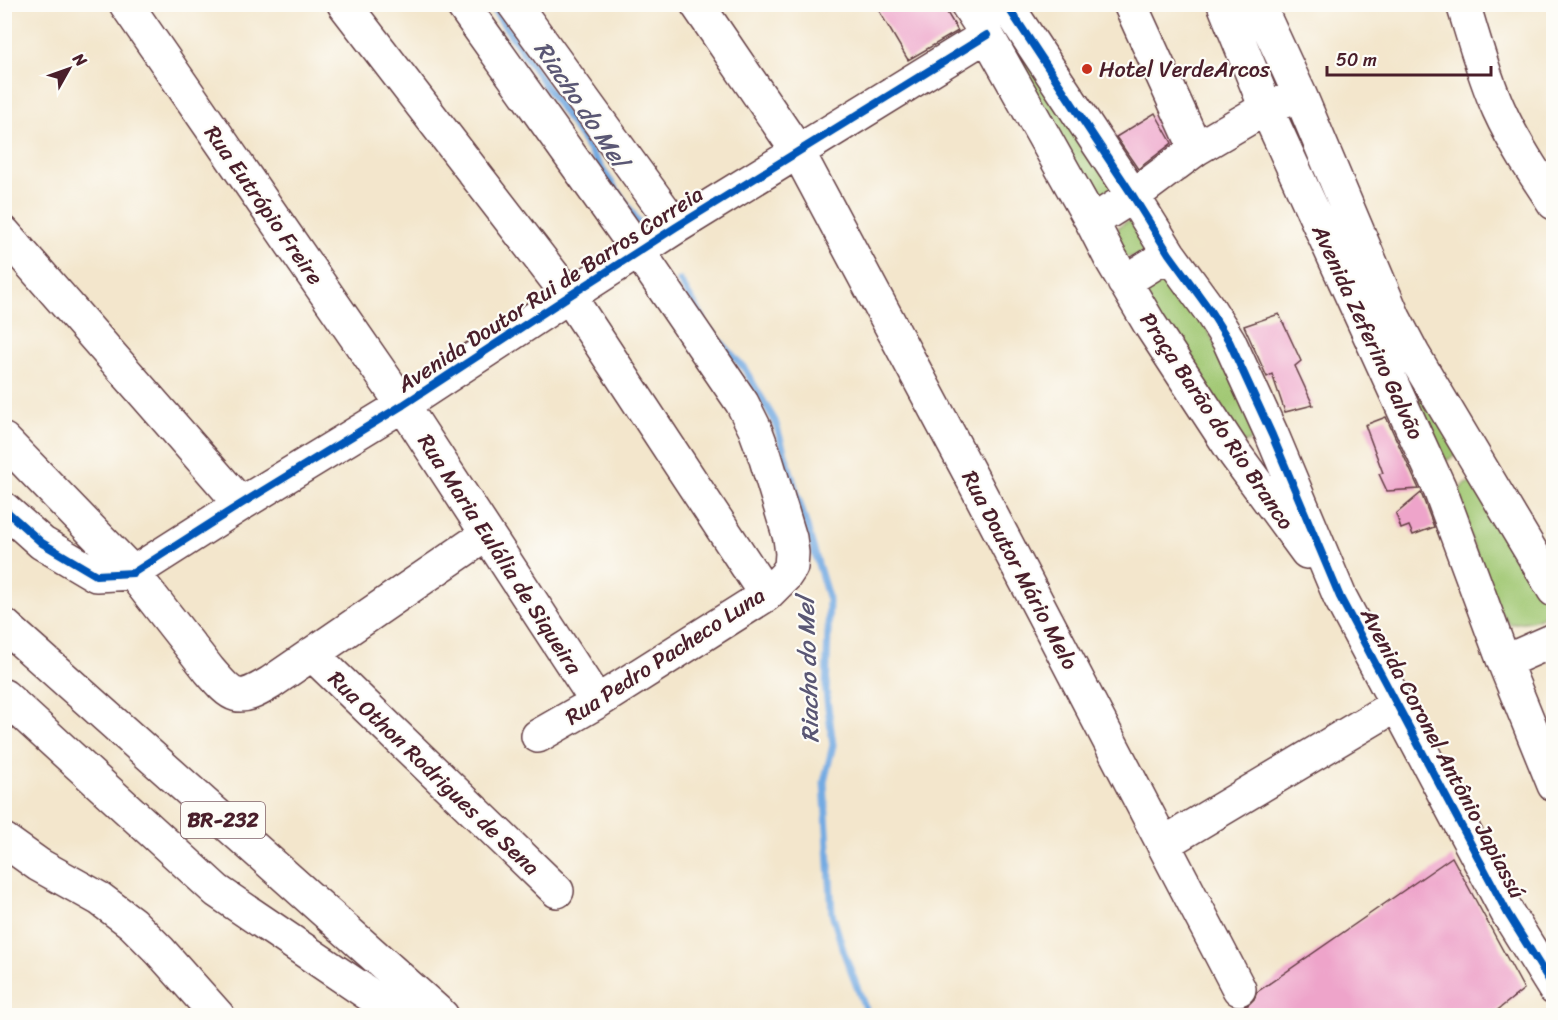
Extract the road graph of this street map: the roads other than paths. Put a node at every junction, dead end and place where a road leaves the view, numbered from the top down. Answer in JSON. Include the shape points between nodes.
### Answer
{"nodes":[{"id":1,"x":126,"y":4,"type":"edge"},
{"id":2,"x":344,"y":4,"type":"edge"},
{"id":3,"x":462,"y":4,"type":"edge"},
{"id":4,"x":514,"y":4,"type":"edge"},
{"id":5,"x":697,"y":4,"type":"edge"},
{"id":6,"x":967,"y":4,"type":"edge"},
{"id":7,"x":1006,"y":4,"type":"edge"},
{"id":8,"x":1130,"y":4,"type":"edge"},
{"id":9,"x":1224,"y":4,"type":"edge"},
{"id":10,"x":1258,"y":4,"type":"edge"},
{"id":11,"x":1463,"y":4,"type":"edge"},
{"id":12,"x":987,"y":35,"type":"junction"},
{"id":13,"x":1300,"y":95,"type":"junction"},
{"id":14,"x":1266,"y":108,"type":"junction"},
{"id":15,"x":1196,"y":149,"type":"junction"},
{"id":16,"x":798,"y":152,"type":"junction"},
{"id":17,"x":1133,"y":196,"type":"junction"},
{"id":18,"x":1554,"y":203,"type":"edge"},
{"id":19,"x":1092,"y":222,"type":"junction"},
{"id":20,"x":676,"y":227,"type":"junction"},
{"id":21,"x":4,"y":233,"type":"edge"},
{"id":22,"x":639,"y":252,"type":"junction"},
{"id":23,"x":1169,"y":254,"type":"junction"},
{"id":24,"x":1124,"y":282,"type":"junction"},
{"id":25,"x":569,"y":296,"type":"junction"},
{"id":26,"x":403,"y":405,"type":"junction"},
{"id":27,"x":1272,"y":435,"type":"junction"},
{"id":28,"x":4,"y":440,"type":"edge"},
{"id":29,"x":1235,"y":454,"type":"junction"},
{"id":30,"x":1479,"y":466,"type":"junction"},
{"id":31,"x":1439,"y":487,"type":"junction"},
{"id":32,"x":241,"y":504,"type":"junction"},
{"id":33,"x":4,"y":509,"type":"edge"},
{"id":34,"x":487,"y":534,"type":"junction"},
{"id":35,"x":132,"y":573,"type":"junction"},
{"id":36,"x":1554,"y":590,"type":"edge"},
{"id":37,"x":766,"y":595,"type":"junction"},
{"id":38,"x":1340,"y":597,"type":"junction"},
{"id":39,"x":4,"y":625,"type":"edge"},
{"id":40,"x":1554,"y":640,"type":"edge"},
{"id":41,"x":312,"y":654,"type":"junction"},
{"id":42,"x":1504,"y":662,"type":"junction"},
{"id":43,"x":4,"y":696,"type":"edge"},
{"id":44,"x":597,"y":702,"type":"junction"},
{"id":45,"x":1396,"y":705,"type":"junction"},
{"id":46,"x":538,"y":736,"type":"dead end"},
{"id":47,"x":1554,"y":785,"type":"edge"},
{"id":48,"x":4,"y":840,"type":"edge"},
{"id":49,"x":1163,"y":844,"type":"junction"},
{"id":50,"x":557,"y":891,"type":"dead end"},
{"id":51,"x":1554,"y":988,"type":"edge"},
{"id":52,"x":1239,"y":989,"type":"dead end"},
{"id":53,"x":218,"y":1016,"type":"edge"},
{"id":54,"x":401,"y":1016,"type":"edge"},
{"id":55,"x":442,"y":1016,"type":"edge"}],
"edges":[{"from":1,"to":26,"type":"main road","name":"Rua Eutrópio Freire"},
{"from":2,"to":25,"type":"main road"},
{"from":3,"to":22,"type":"main road","name":"Rua Pedro Pacheco Luna"},
{"from":4,"to":20,"type":"main road"},
{"from":5,"to":16,"type":"main road","name":"Rua Doutor Mário Melo"},
{"from":6,"to":12,"type":"main road"},
{"from":7,"to":17,"type":"main road","name":"Praça Barão do Rio Branco"},
{"from":8,"to":15,"type":"main road"},
{"from":9,"to":14,"type":"main road","name":"Avenida Zeferino Galvão"},
{"from":10,"to":13,"type":"main road","name":"Avenida Zeferino Galvão"},
{"from":11,"to":18,"type":"main road","via":[[1498,109]]},
{"from":12,"to":16,"type":"main road","name":"Avenida Doutor Rui de Barros Correia"},
{"from":12,"to":19,"type":"main road"},
{"from":13,"to":14,"type":"main road"},
{"from":13,"to":30,"type":"main road","name":"Avenida Zeferino Galvão","via":[[1394,318]]},
{"from":14,"to":15,"type":"main road"},
{"from":14,"to":31,"type":"main road","name":"Avenida Zeferino Galvão"},
{"from":15,"to":17,"type":"main road"},
{"from":16,"to":20,"type":"main road","name":"Avenida Doutor Rui de Barros Correia"},
{"from":16,"to":49,"type":"main road","name":"Rua Doutor Mário Melo"},
{"from":17,"to":19,"type":"main road"},
{"from":17,"to":23,"type":"main road","name":"Praça Barão do Rio Branco"},
{"from":19,"to":24,"type":"main road","name":"Praça Barão do Rio Branco"},
{"from":20,"to":22,"type":"main road","name":"Avenida Doutor Rui de Barros Correia"},
{"from":21,"to":32,"type":"main road"},
{"from":22,"to":25,"type":"main road","name":"Avenida Doutor Rui de Barros Correia"},
{"from":22,"to":37,"type":"main road","name":"Rua Pedro Pacheco Luna","via":[[742,403],[758,438],[792,553],[786,576]]},
{"from":23,"to":24,"type":"main road"},
{"from":23,"to":27,"type":"main road","name":"Praça Barão do Rio Branco","via":[[1229,341]]},
{"from":24,"to":29,"type":"main road","name":"Praça Barão do Rio Branco"},
{"from":25,"to":26,"type":"main road","name":"Avenida Doutor Rui de Barros Correia"},
{"from":25,"to":37,"type":"main road"},
{"from":26,"to":32,"type":"main road","name":"Avenida Doutor Rui de Barros Correia"},
{"from":26,"to":34,"type":"main road","name":"Rua Maria Eulália de Siqueira"},
{"from":27,"to":29,"type":"main road","via":[[1259,454]]},
{"from":27,"to":38,"type":"main road","name":"Praça Barão do Rio Branco"},
{"from":28,"to":35,"type":"main road"},
{"from":29,"to":38,"type":"main road","name":"Praça Barão do Rio Branco"},
{"from":30,"to":31,"type":"main road"},
{"from":30,"to":36,"type":"main road","name":"Avenida Zeferino Galvão"},
{"from":31,"to":42,"type":"main road","name":"Avenida Zeferino Galvão"},
{"from":32,"to":35,"type":"main road","name":"Avenida Doutor Rui de Barros Correia"},
{"from":33,"to":35,"type":"main road","via":[[42,543],[96,575]]},
{"from":34,"to":41,"type":"main road"},
{"from":34,"to":44,"type":"main road","name":"Rua Maria Eulália de Siqueira"},
{"from":35,"to":41,"type":"main road","via":[[222,686],[233,694],[244,696],[257,691]]},
{"from":37,"to":44,"type":"main road","name":"Rua Pedro Pacheco Luna"},
{"from":38,"to":45,"type":"main road","name":"Avenida Coronel Antônio Japiassú"},
{"from":39,"to":55,"type":"main road","number":"BR-232"},
{"from":40,"to":42,"type":"main road"},
{"from":41,"to":50,"type":"main road","name":"Rua Othon Rodrigues de Sena"},
{"from":42,"to":47,"type":"main road","name":"Avenida Zeferino Galvão"},
{"from":43,"to":54,"type":"main road","via":[[218,891]]},
{"from":44,"to":46,"type":"main road","name":"Rua Pedro Pacheco Luna"},
{"from":45,"to":49,"type":"main road"},
{"from":45,"to":51,"type":"main road","name":"Avenida Coronel Antônio Japiassú","via":[[1508,914]]},
{"from":48,"to":53,"type":"main road","via":[[132,923]]},
{"from":49,"to":52,"type":"main road","name":"Rua Doutor Mário Melo"}]}
